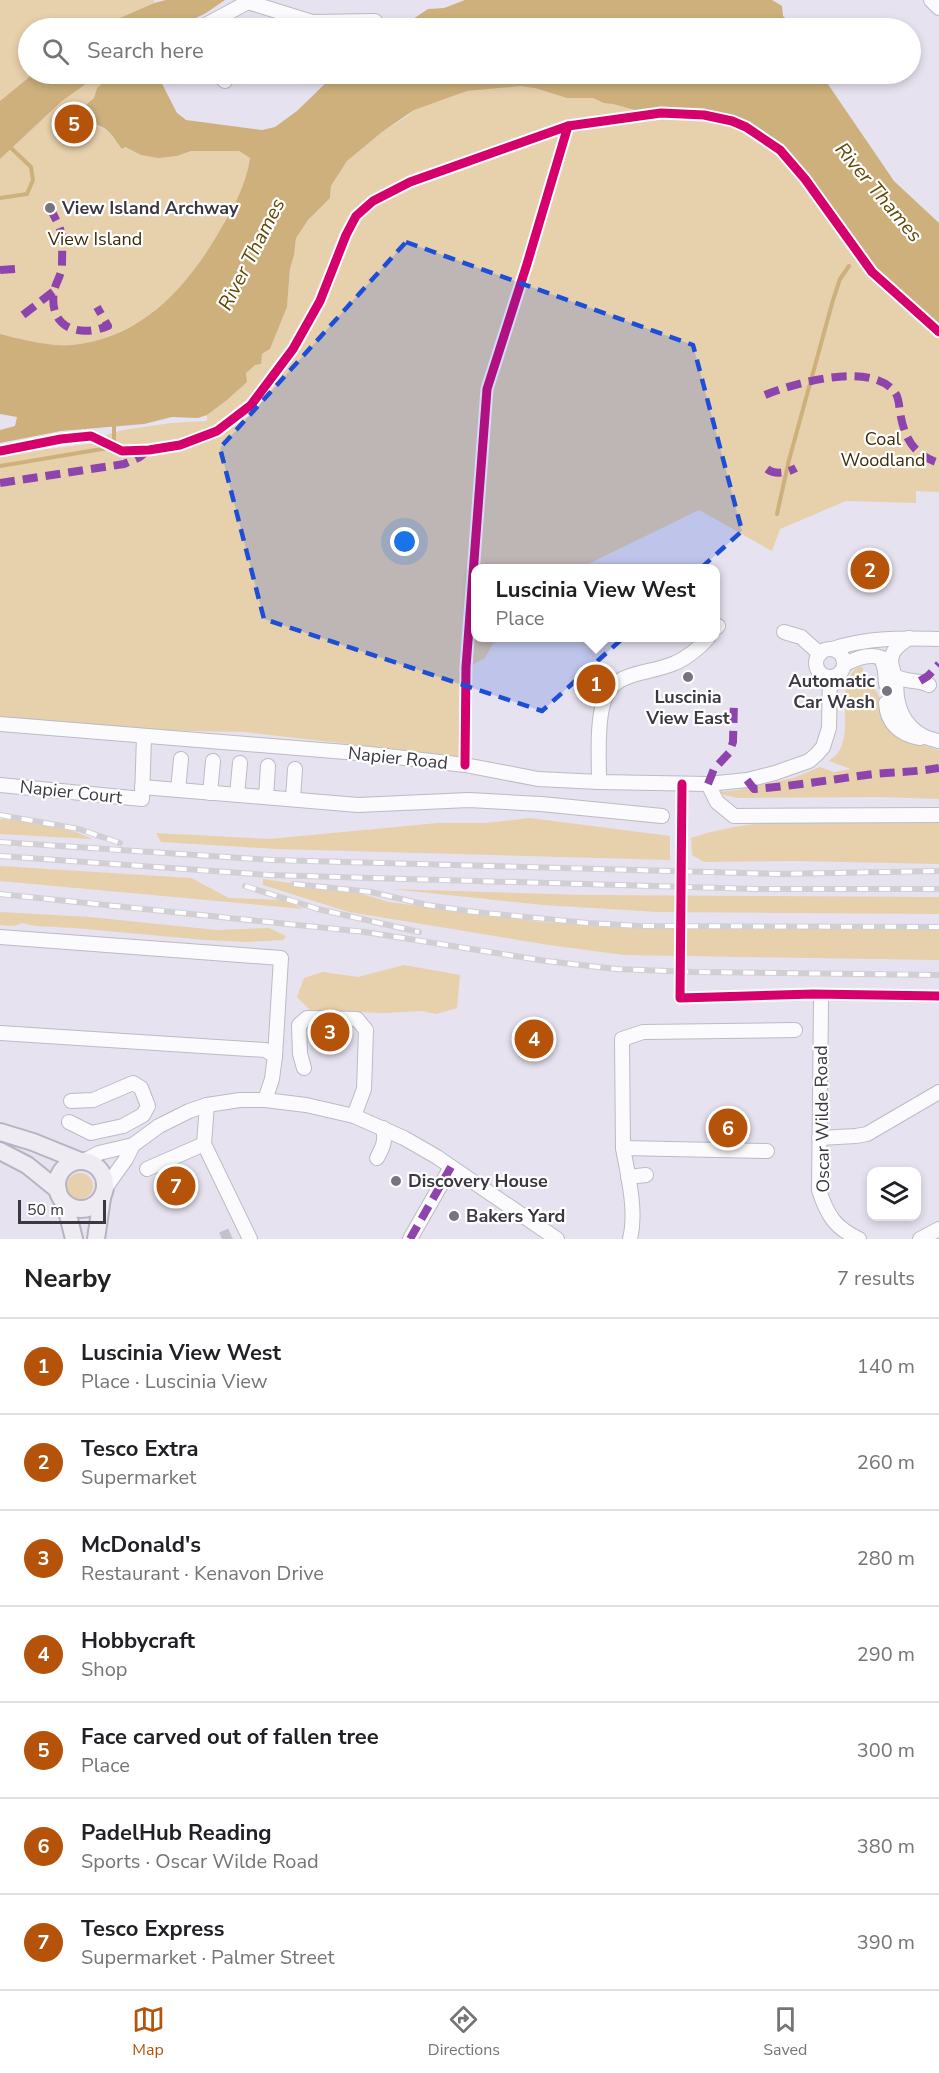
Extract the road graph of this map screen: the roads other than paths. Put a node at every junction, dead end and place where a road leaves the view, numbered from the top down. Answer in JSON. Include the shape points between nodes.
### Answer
{"nodes":[{"id":1,"x":931,"y":0,"type":"edge"},
{"id":2,"x":248,"y":1,"type":"edge"},
{"id":3,"x":939,"y":8,"type":"edge"},
{"id":4,"x":218,"y":18,"type":"edge"},
{"id":5,"x":293,"y":18,"type":"edge"},
{"id":6,"x":784,"y":632,"type":"dead end"},
{"id":7,"x":909,"y":638,"type":"junction"},
{"id":8,"x":939,"y":639,"type":"edge"},
{"id":9,"x":704,"y":642,"type":"edge"},
{"id":10,"x":826,"y":651,"type":"junction"},
{"id":11,"x":844,"y":665,"type":"junction"},
{"id":12,"x":830,"y":676,"type":"junction"},
{"id":13,"x":891,"y":677,"type":"junction"},
{"id":14,"x":929,"y":685,"type":"dead end"},
{"id":15,"x":886,"y":703,"type":"dead end"},
{"id":16,"x":0,"y":724,"type":"edge"},
{"id":17,"x":144,"y":736,"type":"junction"},
{"id":18,"x":932,"y":740,"type":"edge"},
{"id":19,"x":182,"y":759,"type":"dead end"},
{"id":20,"x":213,"y":760,"type":"dead end"},
{"id":21,"x":240,"y":763,"type":"dead end"},
{"id":22,"x":268,"y":766,"type":"dead end"},
{"id":23,"x":295,"y":769,"type":"dead end"},
{"id":24,"x":599,"y":782,"type":"junction"},
{"id":25,"x":708,"y":784,"type":"junction"},
{"id":26,"x":0,"y":785,"type":"edge"},
{"id":27,"x":178,"y":790,"type":"junction"},
{"id":28,"x":142,"y":793,"type":"junction"},
{"id":29,"x":210,"y":793,"type":"junction"},
{"id":30,"x":237,"y":795,"type":"junction"},
{"id":31,"x":266,"y":797,"type":"junction"},
{"id":32,"x":293,"y":799,"type":"junction"},
{"id":33,"x":939,"y":815,"type":"edge"},
{"id":34,"x":662,"y":816,"type":"dead end"},
{"id":35,"x":0,"y":937,"type":"edge"},
{"id":36,"x":821,"y":1002,"type":"dead end"},
{"id":37,"x":795,"y":1030,"type":"dead end"},
{"id":38,"x":0,"y":1033,"type":"edge"},
{"id":39,"x":275,"y":1056,"type":"junction"},
{"id":40,"x":304,"y":1068,"type":"dead end"},
{"id":41,"x":939,"y":1092,"type":"edge"},
{"id":42,"x":265,"y":1100,"type":"junction"},
{"id":43,"x":71,"y":1101,"type":"dead end"},
{"id":44,"x":207,"y":1105,"type":"junction"},
{"id":45,"x":354,"y":1116,"type":"junction"},
{"id":46,"x":69,"y":1122,"type":"dead end"},
{"id":47,"x":383,"y":1128,"type":"junction"},
{"id":48,"x":0,"y":1132,"type":"edge"},
{"id":49,"x":819,"y":1138,"type":"junction"},
{"id":50,"x":204,"y":1144,"type":"junction"},
{"id":51,"x":133,"y":1145,"type":"junction"},
{"id":52,"x":623,"y":1148,"type":"junction"},
{"id":53,"x":0,"y":1151,"type":"edge"},
{"id":54,"x":767,"y":1151,"type":"dead end"},
{"id":55,"x":377,"y":1158,"type":"dead end"},
{"id":56,"x":82,"y":1161,"type":"junction"},
{"id":57,"x":451,"y":1167,"type":"junction"},
{"id":58,"x":147,"y":1169,"type":"dead end"},
{"id":59,"x":646,"y":1175,"type":"dead end"},
{"id":60,"x":628,"y":1177,"type":"junction"},
{"id":61,"x":104,"y":1193,"type":"junction"},
{"id":62,"x":61,"y":1196,"type":"junction"},
{"id":63,"x":248,"y":1234,"type":"edge"},
{"id":64,"x":231,"y":1235,"type":"dead end"},
{"id":65,"x":841,"y":1235,"type":"edge"},
{"id":66,"x":74,"y":1239,"type":"edge"},
{"id":67,"x":96,"y":1239,"type":"edge"},
{"id":68,"x":410,"y":1239,"type":"edge"},
{"id":69,"x":557,"y":1239,"type":"edge"},
{"id":70,"x":630,"y":1239,"type":"edge"},
{"id":71,"x":859,"y":1239,"type":"edge"}],
"edges":[{"from":1,"to":3,"type":"street"},
{"from":2,"to":4,"type":"street"},
{"from":2,"to":5,"type":"street"},
{"from":6,"to":10,"type":"street"},
{"from":7,"to":8,"type":"street"},
{"from":7,"to":10,"type":"street","via":[[862,641]]},
{"from":7,"to":13,"type":"street","via":[[893,651]]},
{"from":9,"to":24,"type":"street","via":[[675,663],[625,677],[610,689],[601,713]]},
{"from":10,"to":11,"type":"street","via":[[843,657]]},
{"from":10,"to":12,"type":"street","via":[[817,660],[818,668]]},
{"from":11,"to":12,"type":"street","via":[[837,675]]},
{"from":11,"to":13,"type":"street","via":[[864,656],[881,658]]},
{"from":12,"to":25,"type":"street","name":"Napier Road","via":[[829,728],[817,754],[774,773]]},
{"from":13,"to":14,"type":"street"},
{"from":13,"to":18,"type":"street","via":[[908,723]]},
{"from":15,"to":18,"type":"street","via":[[887,714],[896,727],[908,735]]},
{"from":16,"to":17,"type":"street","name":"Napier Road"},
{"from":17,"to":24,"type":"street","name":"Napier Road","via":[[370,754],[538,778]]},
{"from":17,"to":28,"type":"street"},
{"from":19,"to":27,"type":"street"},
{"from":20,"to":29,"type":"street"},
{"from":21,"to":30,"type":"street"},
{"from":22,"to":31,"type":"street"},
{"from":23,"to":32,"type":"street"},
{"from":24,"to":25,"type":"street","name":"Napier Road"},
{"from":25,"to":33,"type":"street","via":[[717,802],[734,816]]},
{"from":26,"to":28,"type":"street","name":"Napier Court"},
{"from":27,"to":28,"type":"street","name":"Napier Court"},
{"from":27,"to":29,"type":"street","name":"Napier Court"},
{"from":29,"to":30,"type":"street","name":"Napier Court"},
{"from":30,"to":31,"type":"street","name":"Napier Court"},
{"from":31,"to":32,"type":"street","name":"Napier Court"},
{"from":32,"to":34,"type":"street","name":"Napier Court","via":[[357,805],[470,800]]},
{"from":35,"to":39,"type":"street","via":[[281,958]]},
{"from":36,"to":49,"type":"street","name":"Oscar Wilde Road"},
{"from":37,"to":52,"type":"street","via":[[644,1032],[622,1039]]},
{"from":38,"to":39,"type":"street","via":[[265,1050]]},
{"from":39,"to":42,"type":"street"},
{"from":40,"to":45,"type":"street","via":[[299,1025],[307,1018],[357,1019],[366,1030],[364,1089]]},
{"from":41,"to":49,"type":"street","via":[[867,1134]]},
{"from":42,"to":44,"type":"street"},
{"from":42,"to":45,"type":"street"},
{"from":43,"to":46,"type":"street","via":[[93,1100],[133,1083],[141,1088],[148,1106],[143,1115],[123,1126],[91,1132]]},
{"from":44,"to":50,"type":"street"},
{"from":44,"to":51,"type":"street","via":[[159,1126]]},
{"from":45,"to":47,"type":"street"},
{"from":47,"to":55,"type":"street","via":[[384,1144]]},
{"from":47,"to":57,"type":"street"},
{"from":48,"to":56,"type":"main road"},
{"from":49,"to":65,"type":"street","name":"Oscar Wilde Road","via":[[819,1190],[824,1208]]},
{"from":50,"to":58,"type":"street"},
{"from":50,"to":63,"type":"street"},
{"from":51,"to":56,"type":"street"},
{"from":51,"to":61,"type":"street"},
{"from":52,"to":54,"type":"street"},
{"from":52,"to":60,"type":"street"},
{"from":53,"to":62,"type":"main road","via":[[27,1165]]},
{"from":56,"to":61,"type":"main road","via":[[102,1172]]},
{"from":56,"to":62,"type":"main road","via":[[63,1170],[57,1183]]},
{"from":57,"to":68,"type":"street"},
{"from":57,"to":69,"type":"street"},
{"from":59,"to":60,"type":"street"},
{"from":60,"to":70,"type":"street"},
{"from":61,"to":62,"type":"main road","via":[[86,1209],[75,1209]]},
{"from":61,"to":67,"type":"main road"},
{"from":62,"to":66,"type":"main road"},
{"from":63,"to":64,"type":"street"},
{"from":65,"to":71,"type":"street"}]}
